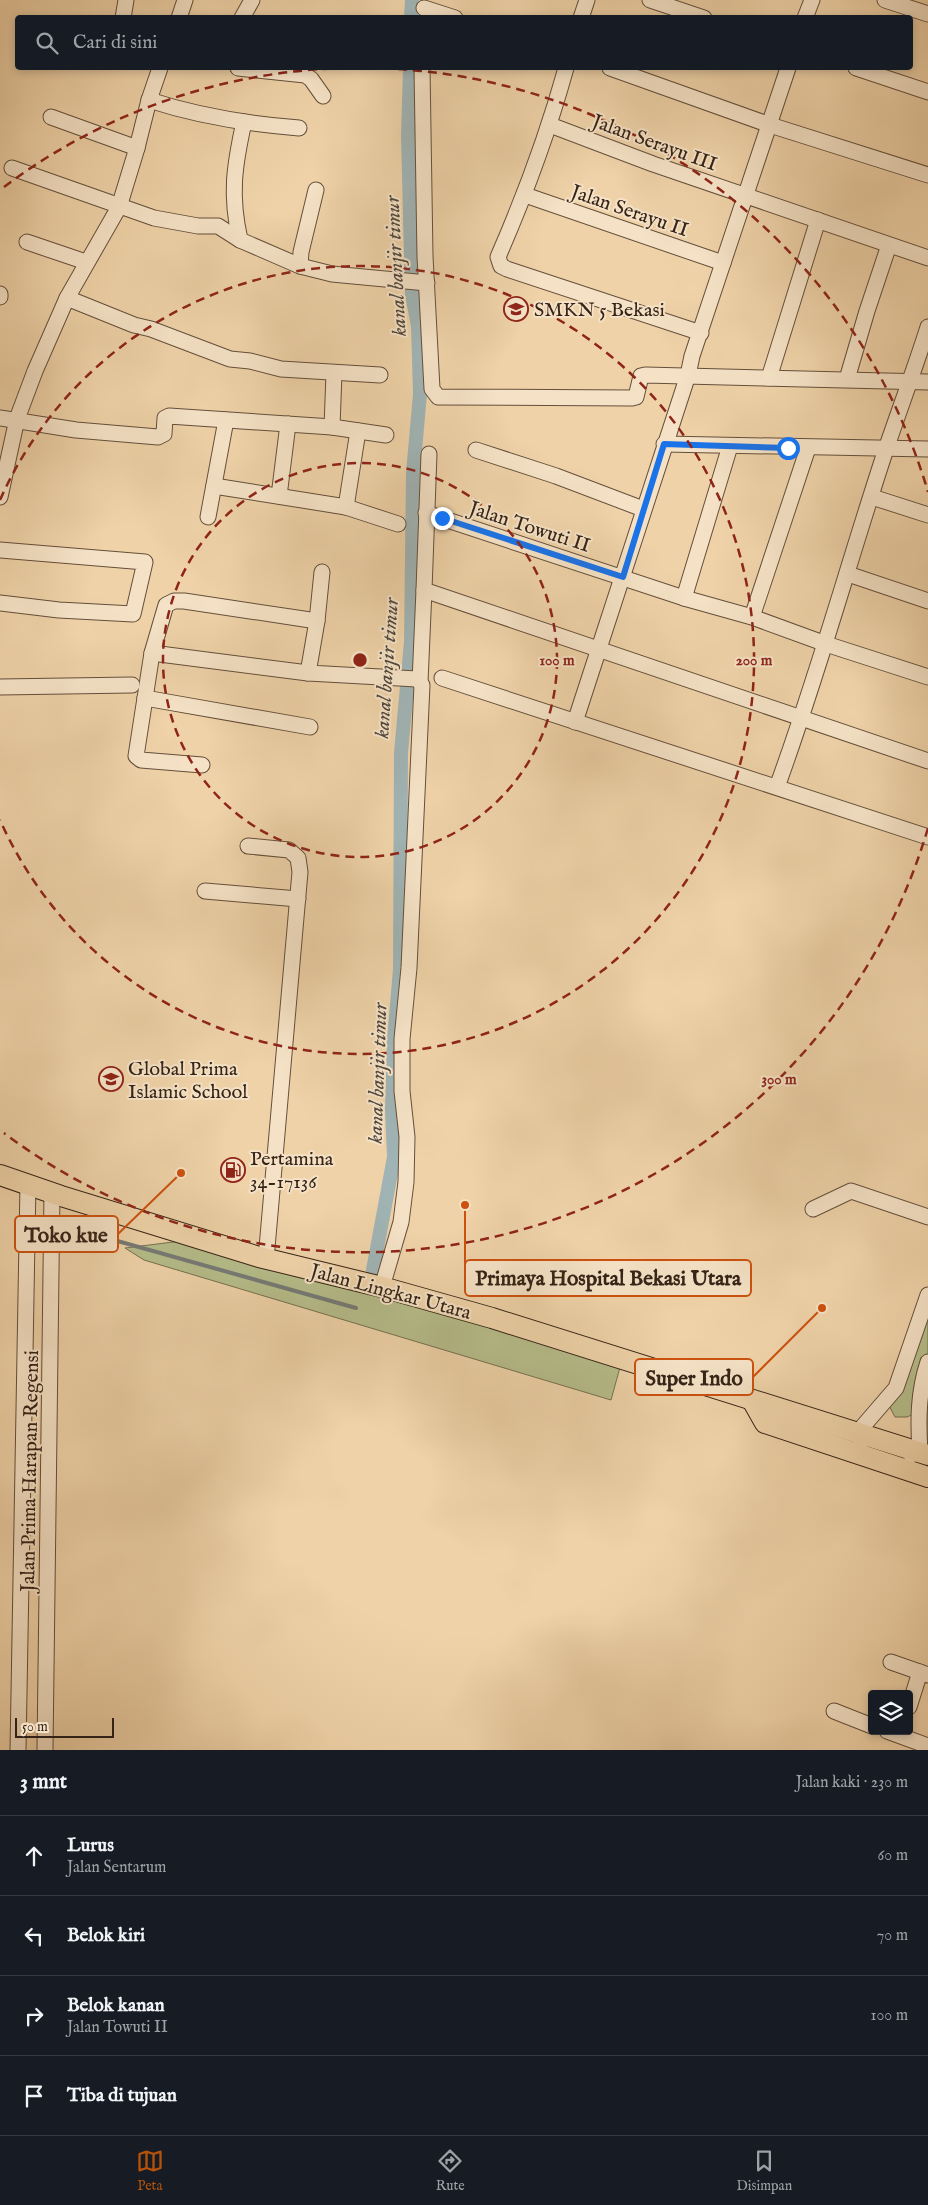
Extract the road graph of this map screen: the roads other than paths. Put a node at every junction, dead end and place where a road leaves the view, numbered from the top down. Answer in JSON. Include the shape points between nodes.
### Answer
{"nodes":[{"id":1,"x":126,"y":0,"type":"edge"},
{"id":2,"x":185,"y":0,"type":"edge"},
{"id":3,"x":252,"y":0,"type":"edge"},
{"id":4,"x":587,"y":0,"type":"edge"},
{"id":5,"x":650,"y":0,"type":"edge"},
{"id":6,"x":812,"y":0,"type":"edge"},
{"id":7,"x":885,"y":0,"type":"edge"},
{"id":8,"x":424,"y":8,"type":"edge"},
{"id":9,"x":928,"y":14,"type":"edge"},
{"id":10,"x":124,"y":15,"type":"edge"},
{"id":11,"x":180,"y":15,"type":"edge"},
{"id":12,"x":244,"y":15,"type":"edge"},
{"id":13,"x":446,"y":15,"type":"edge"},
{"id":14,"x":582,"y":15,"type":"edge"},
{"id":15,"x":695,"y":15,"type":"edge"},
{"id":16,"x":806,"y":15,"type":"edge"},
{"id":17,"x":159,"y":70,"type":"edge"},
{"id":18,"x":257,"y":70,"type":"edge"},
{"id":19,"x":422,"y":70,"type":"edge"},
{"id":20,"x":565,"y":70,"type":"edge"},
{"id":21,"x":616,"y":70,"type":"edge"},
{"id":22,"x":787,"y":70,"type":"edge"},
{"id":23,"x":862,"y":70,"type":"edge"},
{"id":24,"x":928,"y":92,"type":"edge"},
{"id":25,"x":323,"y":96,"type":"dead end"},
{"id":26,"x":149,"y":100,"type":"junction"},
{"id":27,"x":51,"y":117,"type":"dead end"},
{"id":28,"x":244,"y":122,"type":"junction"},
{"id":29,"x":550,"y":125,"type":"junction"},
{"id":30,"x":770,"y":125,"type":"junction"},
{"id":31,"x":299,"y":128,"type":"dead end"},
{"id":32,"x":137,"y":148,"type":"junction"},
{"id":33,"x":12,"y":168,"type":"dead end"},
{"id":34,"x":928,"y":174,"type":"edge"},
{"id":35,"x":316,"y":190,"type":"dead end"},
{"id":36,"x":525,"y":195,"type":"junction"},
{"id":37,"x":747,"y":195,"type":"junction"},
{"id":38,"x":119,"y":207,"type":"junction"},
{"id":39,"x":818,"y":220,"type":"junction"},
{"id":40,"x":240,"y":240,"type":"junction"},
{"id":41,"x":27,"y":242,"type":"dead end"},
{"id":42,"x":889,"y":246,"type":"junction"},
{"id":43,"x":928,"y":258,"type":"edge"},
{"id":44,"x":86,"y":262,"type":"junction"},
{"id":45,"x":722,"y":263,"type":"junction"},
{"id":46,"x":300,"y":266,"type":"junction"},
{"id":47,"x":418,"y":283,"type":"junction"},
{"id":48,"x":67,"y":298,"type":"junction"},
{"id":49,"x":928,"y":327,"type":"edge"},
{"id":50,"x":701,"y":333,"type":"junction"},
{"id":51,"x":334,"y":373,"type":"junction"},
{"id":52,"x":380,"y":374,"type":"dead end"},
{"id":53,"x":688,"y":375,"type":"junction"},
{"id":54,"x":769,"y":378,"type":"junction"},
{"id":55,"x":847,"y":379,"type":"junction"},
{"id":56,"x":928,"y":382,"type":"edge"},
{"id":57,"x":911,"y":383,"type":"junction"},
{"id":58,"x":0,"y":418,"type":"edge"},
{"id":59,"x":17,"y":419,"type":"junction"},
{"id":60,"x":226,"y":420,"type":"junction"},
{"id":61,"x":288,"y":424,"type":"junction"},
{"id":62,"x":332,"y":427,"type":"junction"},
{"id":63,"x":358,"y":432,"type":"junction"},
{"id":64,"x":386,"y":434,"type":"dead end"},
{"id":65,"x":664,"y":444,"type":"junction"},
{"id":66,"x":730,"y":446,"type":"junction"},
{"id":67,"x":808,"y":448,"type":"junction"},
{"id":68,"x":886,"y":449,"type":"junction"},
{"id":69,"x":928,"y":449,"type":"edge"},
{"id":70,"x":476,"y":450,"type":"dead end"},
{"id":71,"x":428,"y":454,"type":"dead end"},
{"id":72,"x":214,"y":486,"type":"junction"},
{"id":73,"x":279,"y":496,"type":"junction"},
{"id":74,"x":0,"y":497,"type":"edge"},
{"id":75,"x":872,"y":497,"type":"junction"},
{"id":76,"x":346,"y":507,"type":"junction"},
{"id":77,"x":643,"y":509,"type":"junction"},
{"id":78,"x":426,"y":513,"type":"junction"},
{"id":79,"x":928,"y":515,"type":"edge"},
{"id":80,"x":208,"y":517,"type":"dead end"},
{"id":81,"x":398,"y":524,"type":"dead end"},
{"id":82,"x":0,"y":550,"type":"edge"},
{"id":83,"x":322,"y":572,"type":"dead end"},
{"id":84,"x":848,"y":574,"type":"junction"},
{"id":85,"x":623,"y":577,"type":"junction"},
{"id":86,"x":424,"y":590,"type":"junction"},
{"id":87,"x":684,"y":598,"type":"junction"},
{"id":88,"x":928,"y":601,"type":"edge"},
{"id":89,"x":0,"y":603,"type":"edge"},
{"id":90,"x":752,"y":617,"type":"junction"},
{"id":91,"x":317,"y":621,"type":"junction"},
{"id":92,"x":826,"y":644,"type":"junction"},
{"id":93,"x":598,"y":650,"type":"junction"},
{"id":94,"x":152,"y":653,"type":"junction"},
{"id":95,"x":308,"y":673,"type":"junction"},
{"id":96,"x":928,"y":677,"type":"edge"},
{"id":97,"x":442,"y":678,"type":"dead end"},
{"id":98,"x":418,"y":680,"type":"junction"},
{"id":99,"x":132,"y":685,"type":"dead end"},
{"id":100,"x":0,"y":687,"type":"edge"},
{"id":101,"x":146,"y":698,"type":"junction"},
{"id":102,"x":803,"y":717,"type":"junction"},
{"id":103,"x":575,"y":722,"type":"junction"},
{"id":104,"x":310,"y":727,"type":"dead end"},
{"id":105,"x":928,"y":761,"type":"edge"},
{"id":106,"x":202,"y":764,"type":"dead end"},
{"id":107,"x":777,"y":786,"type":"junction"},
{"id":108,"x":928,"y":837,"type":"edge"},
{"id":109,"x":248,"y":846,"type":"dead end"},
{"id":110,"x":205,"y":891,"type":"dead end"},
{"id":111,"x":298,"y":899,"type":"junction"},
{"id":112,"x":0,"y":1175,"type":"edge"},
{"id":113,"x":28,"y":1183,"type":"junction"},
{"id":114,"x":52,"y":1208,"type":"junction"},
{"id":115,"x":813,"y":1209,"type":"dead end"},
{"id":116,"x":928,"y":1217,"type":"edge"},
{"id":117,"x":266,"y":1259,"type":"junction"},
{"id":118,"x":377,"y":1286,"type":"junction"},
{"id":119,"x":928,"y":1296,"type":"edge"},
{"id":120,"x":928,"y":1362,"type":"edge"},
{"id":121,"x":752,"y":1400,"type":"junction"},
{"id":122,"x":858,"y":1432,"type":"junction"},
{"id":123,"x":924,"y":1454,"type":"edge"},
{"id":124,"x":876,"y":1460,"type":"junction"},
{"id":125,"x":928,"y":1477,"type":"edge"},
{"id":126,"x":24,"y":1580,"type":"junction"},
{"id":127,"x":46,"y":1581,"type":"junction"},
{"id":128,"x":892,"y":1662,"type":"dead end"},
{"id":129,"x":924,"y":1674,"type":"edge"},
{"id":130,"x":913,"y":1698,"type":"edge"},
{"id":131,"x":834,"y":1711,"type":"dead end"},
{"id":132,"x":868,"y":1724,"type":"edge"},
{"id":133,"x":896,"y":1737,"type":"edge"},
{"id":134,"x":928,"y":1746,"type":"edge"},
{"id":135,"x":18,"y":1750,"type":"edge"},
{"id":136,"x":45,"y":1750,"type":"edge"}],
"edges":[{"from":1,"to":10,"type":"street"},
{"from":2,"to":11,"type":"street"},
{"from":3,"to":12,"type":"street"},
{"from":4,"to":14,"type":"street"},
{"from":5,"to":15,"type":"street"},
{"from":6,"to":16,"type":"street"},
{"from":7,"to":9,"type":"street"},
{"from":8,"to":13,"type":"street"},
{"from":17,"to":26,"type":"street"},
{"from":18,"to":25,"type":"street","via":[[305,75]]},
{"from":19,"to":47,"type":"street"},
{"from":20,"to":29,"type":"street"},
{"from":21,"to":30,"type":"street"},
{"from":22,"to":30,"type":"street"},
{"from":23,"to":24,"type":"street"},
{"from":26,"to":28,"type":"street"},
{"from":26,"to":32,"type":"street"},
{"from":27,"to":32,"type":"street"},
{"from":28,"to":31,"type":"street"},
{"from":28,"to":40,"type":"street","via":[[234,184],[234,212]]},
{"from":29,"to":36,"type":"street"},
{"from":29,"to":37,"type":"street","name":"Jalan Serayu III"},
{"from":30,"to":34,"type":"street"},
{"from":30,"to":37,"type":"street"},
{"from":32,"to":38,"type":"street"},
{"from":33,"to":38,"type":"street"},
{"from":35,"to":46,"type":"street"},
{"from":36,"to":45,"type":"street","name":"Jalan Serayu II"},
{"from":36,"to":50,"type":"street","via":[[498,257],[501,266]]},
{"from":37,"to":39,"type":"street","name":"Jalan Serayu III"},
{"from":37,"to":45,"type":"street"},
{"from":38,"to":40,"type":"street","via":[[154,218],[218,226]]},
{"from":38,"to":44,"type":"street"},
{"from":39,"to":42,"type":"street","name":"Jalan Serayu III"},
{"from":39,"to":54,"type":"street"},
{"from":40,"to":46,"type":"street"},
{"from":41,"to":44,"type":"street"},
{"from":42,"to":43,"type":"street","name":"Jalan Serayu III"},
{"from":42,"to":55,"type":"street"},
{"from":44,"to":48,"type":"street"},
{"from":45,"to":50,"type":"street"},
{"from":46,"to":47,"type":"street","via":[[332,274]]},
{"from":47,"to":53,"type":"street","via":[[432,389],[438,397],[632,398],[638,393],[641,376]]},
{"from":48,"to":51,"type":"street","via":[[230,359],[281,369]]},
{"from":48,"to":59,"type":"street"},
{"from":49,"to":57,"type":"street"},
{"from":50,"to":53,"type":"street"},
{"from":51,"to":52,"type":"street"},
{"from":51,"to":62,"type":"street"},
{"from":53,"to":54,"type":"street"},
{"from":53,"to":65,"type":"street"},
{"from":54,"to":55,"type":"street"},
{"from":55,"to":57,"type":"street"},
{"from":56,"to":57,"type":"street"},
{"from":57,"to":68,"type":"street"},
{"from":58,"to":59,"type":"street"},
{"from":59,"to":60,"type":"street","via":[[76,430],[158,437],[164,434],[165,418],[169,416]]},
{"from":59,"to":74,"type":"street"},
{"from":60,"to":61,"type":"street"},
{"from":60,"to":72,"type":"street"},
{"from":61,"to":62,"type":"street"},
{"from":61,"to":73,"type":"street"},
{"from":62,"to":63,"type":"street"},
{"from":63,"to":64,"type":"street"},
{"from":63,"to":76,"type":"street"},
{"from":65,"to":66,"type":"street"},
{"from":65,"to":77,"type":"street"},
{"from":66,"to":67,"type":"street"},
{"from":66,"to":87,"type":"street"},
{"from":67,"to":68,"type":"street"},
{"from":67,"to":90,"type":"street"},
{"from":68,"to":69,"type":"street"},
{"from":68,"to":75,"type":"street"},
{"from":70,"to":77,"type":"street"},
{"from":71,"to":78,"type":"street"},
{"from":72,"to":73,"type":"street"},
{"from":72,"to":80,"type":"street"},
{"from":73,"to":76,"type":"street"},
{"from":75,"to":79,"type":"street"},
{"from":75,"to":84,"type":"street"},
{"from":76,"to":81,"type":"street"},
{"from":77,"to":85,"type":"street"},
{"from":78,"to":85,"type":"street","name":"Jalan Towuti II"},
{"from":78,"to":86,"type":"street"},
{"from":82,"to":89,"type":"street","via":[[146,562],[134,614]]},
{"from":83,"to":91,"type":"street"},
{"from":84,"to":88,"type":"street"},
{"from":84,"to":92,"type":"street"},
{"from":85,"to":87,"type":"street","name":"Jalan Towuti II"},
{"from":85,"to":93,"type":"street"},
{"from":86,"to":93,"type":"street"},
{"from":86,"to":98,"type":"street"},
{"from":87,"to":90,"type":"street","name":"Jalan Towuti II"},
{"from":90,"to":92,"type":"street","name":"Jalan Towuti II"},
{"from":91,"to":94,"type":"street","via":[[174,601],[166,605]]},
{"from":91,"to":95,"type":"street"},
{"from":92,"to":96,"type":"street","name":"Jalan Towuti II"},
{"from":92,"to":102,"type":"street"},
{"from":93,"to":102,"type":"street"},
{"from":93,"to":103,"type":"street"},
{"from":94,"to":95,"type":"street"},
{"from":94,"to":101,"type":"street"},
{"from":95,"to":98,"type":"street"},
{"from":97,"to":103,"type":"street"},
{"from":98,"to":118,"type":"street","via":[[423,703],[409,968],[402,1039],[406,1182],[401,1222]]},
{"from":99,"to":100,"type":"street"},
{"from":101,"to":104,"type":"street"},
{"from":101,"to":106,"type":"street","via":[[136,756],[141,760]]},
{"from":102,"to":105,"type":"street"},
{"from":102,"to":107,"type":"street"},
{"from":103,"to":107,"type":"street"},
{"from":107,"to":108,"type":"street"},
{"from":109,"to":111,"type":"street","via":[[289,850],[298,858]]},
{"from":110,"to":111,"type":"street"},
{"from":111,"to":117,"type":"street"},
{"from":112,"to":113,"type":"main road","name":"Jalan Lingkar Utara"},
{"from":113,"to":114,"type":"main road","name":"Jalan Lingkar Utara"},
{"from":113,"to":126,"type":"street","name":"Jalan Prima Harapan Regensi"},
{"from":114,"to":117,"type":"main road","name":"Jalan Lingkar Utara"},
{"from":114,"to":127,"type":"street","name":"Jalan Prima Harapan Regensi"},
{"from":115,"to":116,"type":"street","via":[[851,1191]]},
{"from":117,"to":118,"type":"main road","name":"Jalan Lingkar Utara"},
{"from":118,"to":121,"type":"main road","name":"Jalan Lingkar Utara","via":[[492,1318]]},
{"from":119,"to":122,"type":"street","via":[[896,1388]]},
{"from":120,"to":123,"type":"street","via":[[922,1379],[918,1420]]},
{"from":121,"to":122,"type":"main road","name":"Jalan Lingkar Utara"},
{"from":121,"to":124,"type":"main road","via":[[765,1423]]},
{"from":122,"to":123,"type":"main road","name":"Jalan Lingkar Utara"},
{"from":122,"to":124,"type":"street"},
{"from":123,"to":124,"type":"street"},
{"from":124,"to":125,"type":"main road"},
{"from":126,"to":127,"type":"street"},
{"from":126,"to":135,"type":"street","name":"Jalan Prima Harapan Regensi"},
{"from":127,"to":136,"type":"street","name":"Jalan Prima Harapan Regensi"},
{"from":128,"to":129,"type":"street"},
{"from":129,"to":130,"type":"street"},
{"from":131,"to":132,"type":"street"},
{"from":133,"to":134,"type":"street"}]}
